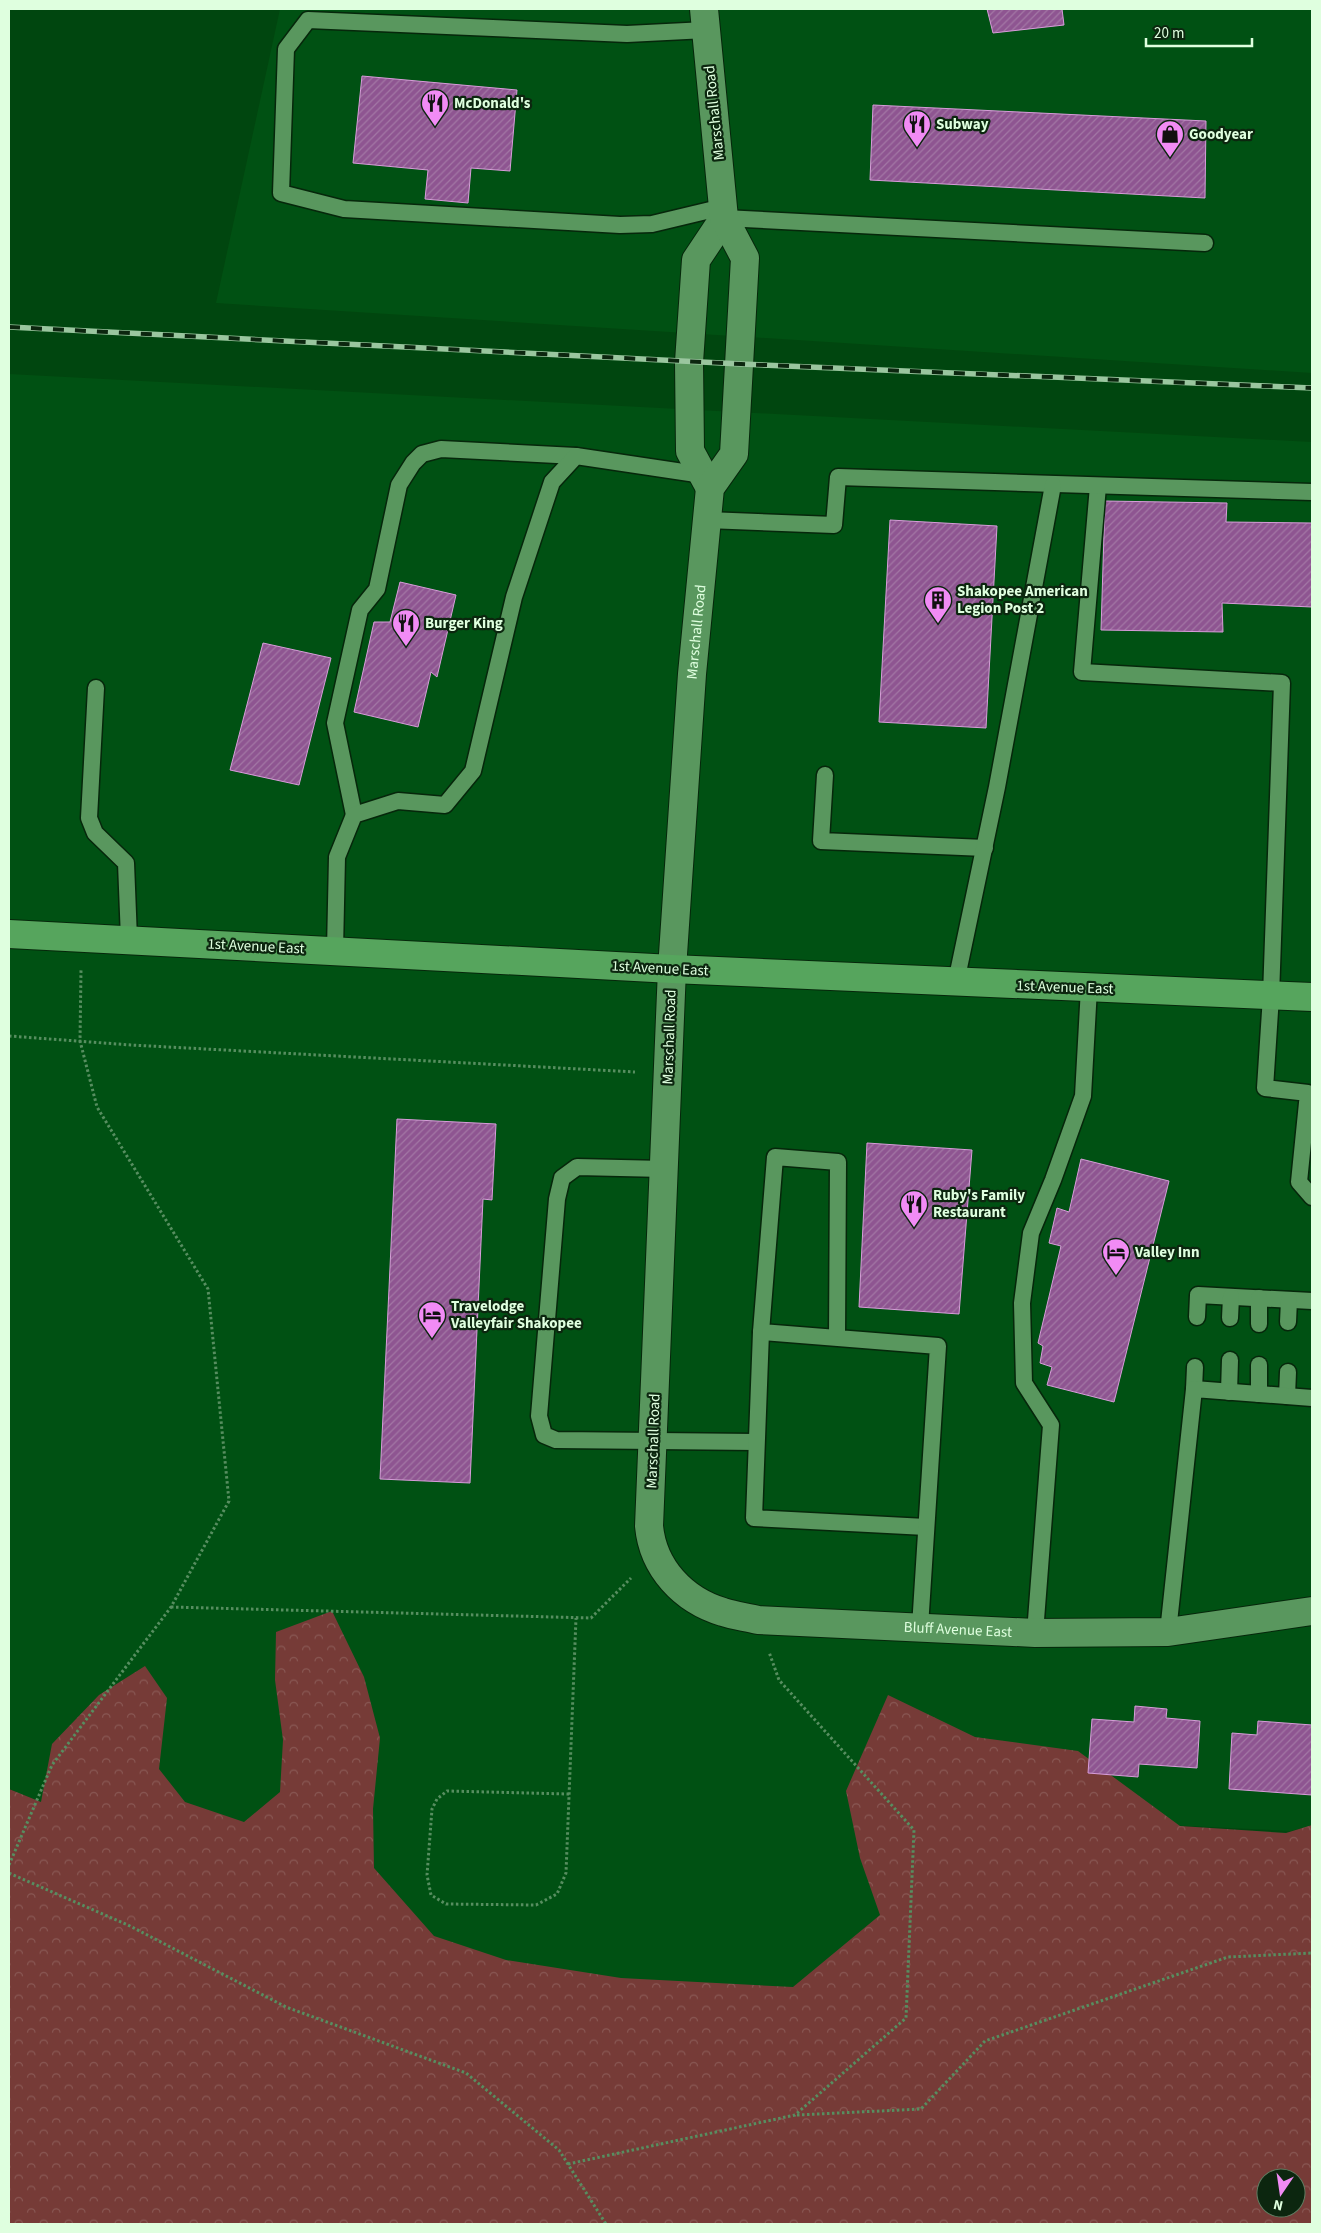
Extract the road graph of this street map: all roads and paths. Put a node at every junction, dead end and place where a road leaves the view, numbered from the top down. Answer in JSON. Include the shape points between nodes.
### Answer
{"nodes":[{"id":1,"x":705,"y":19,"type":"edge"},
{"id":2,"x":724,"y":212,"type":"junction"},
{"id":3,"x":1205,"y":243,"type":"dead end"},
{"id":4,"x":576,"y":456,"type":"junction"},
{"id":5,"x":706,"y":481,"type":"junction"},
{"id":6,"x":1053,"y":484,"type":"junction"},
{"id":7,"x":1098,"y":486,"type":"junction"},
{"id":8,"x":1312,"y":492,"type":"edge"},
{"id":9,"x":707,"y":520,"type":"junction"},
{"id":10,"x":96,"y":688,"type":"dead end"},
{"id":11,"x":825,"y":776,"type":"dead end"},
{"id":12,"x":354,"y":815,"type":"junction"},
{"id":13,"x":985,"y":848,"type":"junction"},
{"id":14,"x":9,"y":934,"type":"edge"},
{"id":15,"x":81,"y":938,"type":"junction"},
{"id":16,"x":129,"y":940,"type":"junction"},
{"id":17,"x":335,"y":950,"type":"junction"},
{"id":18,"x":672,"y":969,"type":"junction"},
{"id":19,"x":956,"y":982,"type":"junction"},
{"id":20,"x":1089,"y":988,"type":"junction"},
{"id":21,"x":1271,"y":996,"type":"junction"},
{"id":22,"x":1312,"y":998,"type":"edge"},
{"id":23,"x":9,"y":1036,"type":"edge"},
{"id":24,"x":80,"y":1041,"type":"junction"},
{"id":25,"x":668,"y":1073,"type":"junction"},
{"id":26,"x":1310,"y":1093,"type":"edge"},
{"id":27,"x":664,"y":1169,"type":"junction"},
{"id":28,"x":1312,"y":1197,"type":"edge"},
{"id":29,"x":1230,"y":1297,"type":"junction"},
{"id":30,"x":1259,"y":1298,"type":"junction"},
{"id":31,"x":1289,"y":1300,"type":"junction"},
{"id":32,"x":1312,"y":1301,"type":"edge"},
{"id":33,"x":1197,"y":1317,"type":"dead end"},
{"id":34,"x":1230,"y":1318,"type":"dead end"},
{"id":35,"x":1288,"y":1322,"type":"dead end"},
{"id":36,"x":1259,"y":1324,"type":"dead end"},
{"id":37,"x":761,"y":1332,"type":"junction"},
{"id":38,"x":837,"y":1338,"type":"junction"},
{"id":39,"x":1230,"y":1360,"type":"dead end"},
{"id":40,"x":1259,"y":1365,"type":"dead end"},
{"id":41,"x":1195,"y":1367,"type":"dead end"},
{"id":42,"x":1288,"y":1372,"type":"dead end"},
{"id":43,"x":1194,"y":1389,"type":"junction"},
{"id":44,"x":1230,"y":1392,"type":"junction"},
{"id":45,"x":1259,"y":1394,"type":"junction"},
{"id":46,"x":1287,"y":1396,"type":"junction"},
{"id":47,"x":1312,"y":1398,"type":"edge"},
{"id":48,"x":653,"y":1442,"type":"junction"},
{"id":49,"x":756,"y":1442,"type":"junction"},
{"id":50,"x":650,"y":1526,"type":"joint"},
{"id":51,"x":926,"y":1526,"type":"junction"},
{"id":52,"x":655,"y":1554,"type":"junction"},
{"id":53,"x":171,"y":1607,"type":"junction"},
{"id":54,"x":1312,"y":1612,"type":"edge"},
{"id":55,"x":576,"y":1618,"type":"junction"},
{"id":56,"x":758,"y":1620,"type":"junction"},
{"id":57,"x":920,"y":1627,"type":"junction"},
{"id":58,"x":1168,"y":1632,"type":"junction"},
{"id":59,"x":1035,"y":1633,"type":"junction"},
{"id":60,"x":569,"y":1794,"type":"junction"},
{"id":61,"x":9,"y":1865,"type":"edge"},
{"id":62,"x":9,"y":1873,"type":"edge"},
{"id":63,"x":1312,"y":1953,"type":"edge"},
{"id":64,"x":796,"y":2115,"type":"junction"},
{"id":65,"x":568,"y":2164,"type":"junction"},
{"id":66,"x":606,"y":2224,"type":"edge"}],
"edges":[{"from":1,"to":2,"type":"street","name":"Marschall Road"},
{"from":1,"to":2,"type":"lane","via":[[627,34],[308,20],[286,49],[281,193],[344,209],[620,225],[652,224]]},
{"from":2,"to":3,"type":"lane"},
{"from":2,"to":5,"type":"street","via":[[696,260],[689,362],[690,451]]},
{"from":2,"to":5,"type":"street","name":"Marschall Road","via":[[745,258],[741,364],[734,454]]},
{"from":4,"to":5,"type":"lane"},
{"from":4,"to":12,"type":"lane","via":[[552,482],[514,597],[473,771],[446,805],[398,801]]},
{"from":4,"to":12,"type":"lane","via":[[441,448],[422,454],[399,485],[377,589],[360,610],[335,723]]},
{"from":5,"to":9,"type":"street","name":"Marschall Road"},
{"from":6,"to":7,"type":"lane"},
{"from":6,"to":9,"type":"lane","via":[[838,477],[834,525]]},
{"from":6,"to":13,"type":"lane"},
{"from":7,"to":8,"type":"lane"},
{"from":7,"to":21,"type":"lane","via":[[1082,672],[1282,683]]},
{"from":9,"to":18,"type":"street","name":"Marschall Road","via":[[692,674]]},
{"from":10,"to":16,"type":"lane","via":[[89,818],[95,833],[126,863]]},
{"from":11,"to":13,"type":"lane","via":[[821,841]]},
{"from":12,"to":17,"type":"lane","via":[[337,857]]},
{"from":13,"to":19,"type":"lane"},
{"from":14,"to":15,"type":"main road","name":"1st Avenue East"},
{"from":15,"to":16,"type":"main road","name":"1st Avenue East"},
{"from":15,"to":24,"type":"path"},
{"from":16,"to":17,"type":"main road","name":"1st Avenue East"},
{"from":17,"to":18,"type":"main road","name":"1st Avenue East"},
{"from":18,"to":19,"type":"main road","name":"1st Avenue East"},
{"from":18,"to":25,"type":"street","name":"Marschall Road"},
{"from":19,"to":20,"type":"main road","name":"1st Avenue East"},
{"from":20,"to":21,"type":"main road","name":"1st Avenue East"},
{"from":20,"to":59,"type":"lane","via":[[1082,1096],[1031,1233],[1022,1303],[1024,1383],[1051,1425]]},
{"from":21,"to":22,"type":"main road","name":"1st Avenue East"},
{"from":21,"to":26,"type":"lane","via":[[1264,1088]]},
{"from":23,"to":24,"type":"path"},
{"from":24,"to":25,"type":"path"},
{"from":24,"to":53,"type":"path","via":[[97,1107],[208,1289],[229,1501]]},
{"from":25,"to":27,"type":"street","name":"Marschall Road"},
{"from":26,"to":28,"type":"lane","via":[[1299,1182]]},
{"from":27,"to":48,"type":"street","name":"Marschall Road"},
{"from":27,"to":48,"type":"lane","via":[[577,1167],[562,1178],[557,1199],[539,1416],[544,1435],[556,1440]]},
{"from":29,"to":30,"type":"lane"},
{"from":29,"to":33,"type":"lane","via":[[1198,1295]]},
{"from":29,"to":34,"type":"lane"},
{"from":30,"to":31,"type":"lane"},
{"from":30,"to":36,"type":"lane"},
{"from":31,"to":32,"type":"lane"},
{"from":31,"to":35,"type":"lane"},
{"from":37,"to":38,"type":"lane"},
{"from":37,"to":38,"type":"lane","via":[[775,1157],[838,1162]]},
{"from":37,"to":49,"type":"lane"},
{"from":38,"to":51,"type":"lane","via":[[938,1346]]},
{"from":39,"to":44,"type":"lane"},
{"from":40,"to":45,"type":"lane"},
{"from":41,"to":43,"type":"lane"},
{"from":42,"to":46,"type":"lane"},
{"from":43,"to":44,"type":"lane"},
{"from":43,"to":58,"type":"lane"},
{"from":44,"to":45,"type":"lane"},
{"from":45,"to":46,"type":"lane"},
{"from":46,"to":47,"type":"lane"},
{"from":48,"to":49,"type":"lane"},
{"from":48,"to":50,"type":"street","name":"Marschall Road"},
{"from":49,"to":51,"type":"lane","via":[[754,1518]]},
{"from":50,"to":52,"type":"street","name":"Bluff Avenue East"},
{"from":51,"to":57,"type":"lane"},
{"from":52,"to":55,"type":"path","via":[[592,1618]]},
{"from":52,"to":56,"type":"street","name":"Bluff Avenue East","via":[[666,1575],[694,1598],[722,1612]]},
{"from":53,"to":55,"type":"path"},
{"from":53,"to":61,"type":"path","via":[[52,1766]]},
{"from":54,"to":58,"type":"street","name":"Bluff Avenue East"},
{"from":55,"to":60,"type":"path"},
{"from":56,"to":57,"type":"street","name":"Bluff Avenue East"},
{"from":56,"to":64,"type":"path","via":[[779,1680],[914,1830],[906,2018]]},
{"from":57,"to":59,"type":"street","name":"Bluff Avenue East"},
{"from":58,"to":59,"type":"street","name":"Bluff Avenue East"},
{"from":60,"to":60,"type":"path","via":[[447,1790],[432,1809],[427,1875],[431,1895],[446,1904],[536,1905],[557,1894],[566,1873]]},
{"from":62,"to":65,"type":"path","via":[[128,1925],[286,2007],[466,2073],[559,2150]]},
{"from":63,"to":64,"type":"path","via":[[1228,1957],[985,2041],[921,2109]]},
{"from":64,"to":65,"type":"path"},
{"from":65,"to":66,"type":"path"}]}
